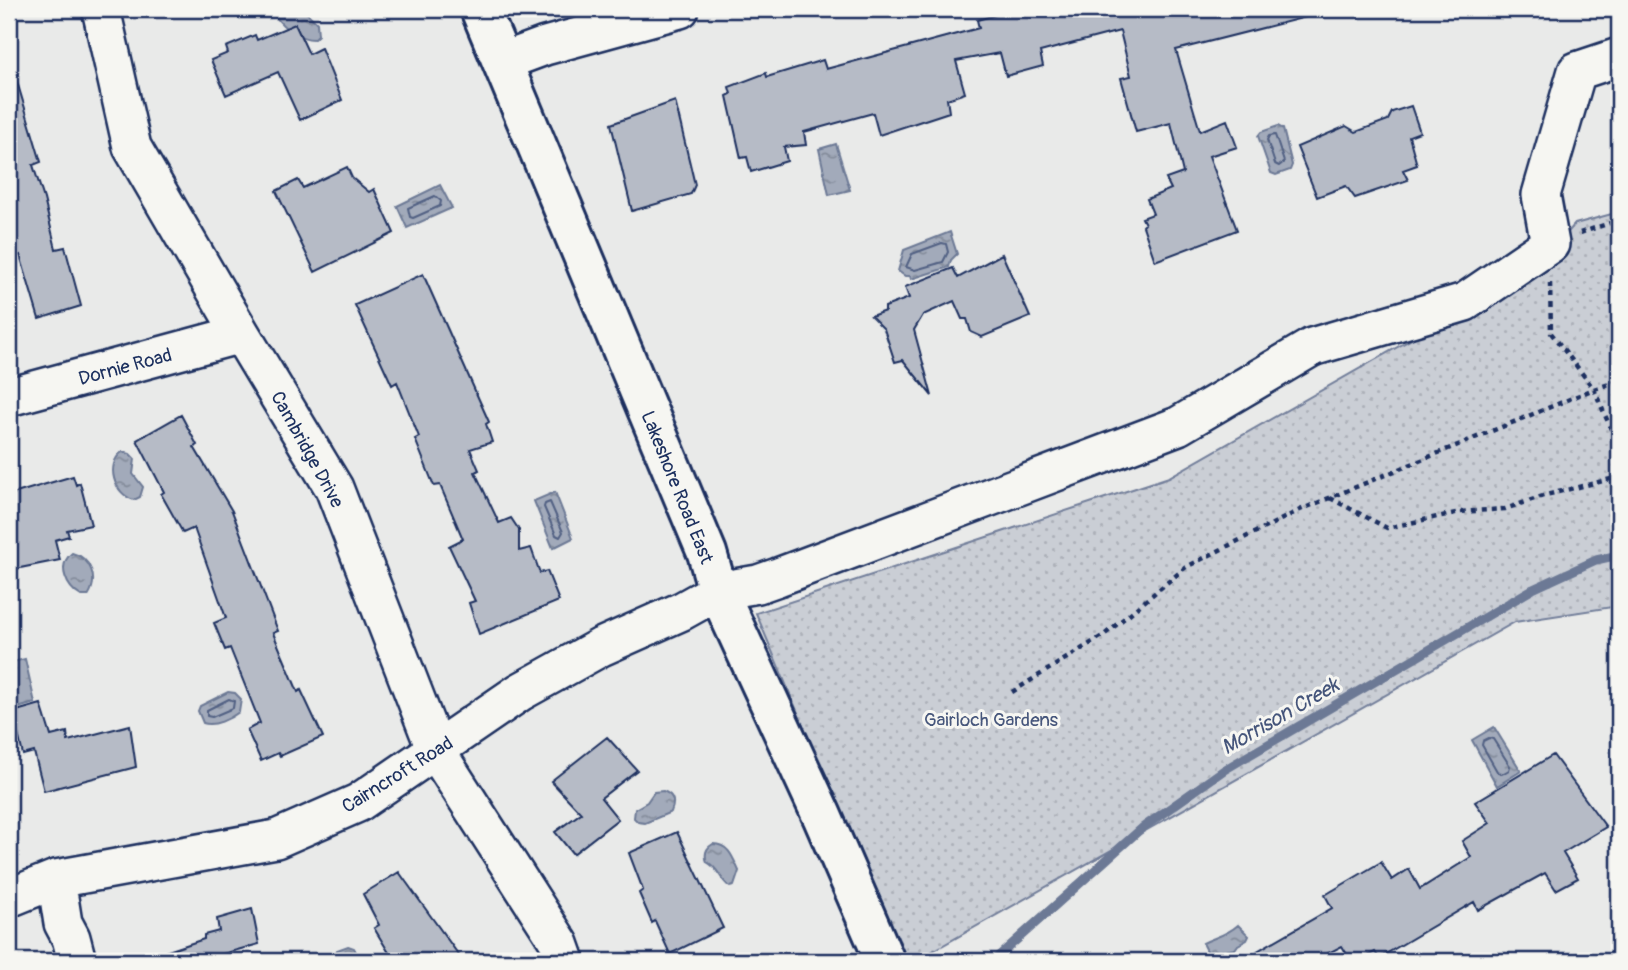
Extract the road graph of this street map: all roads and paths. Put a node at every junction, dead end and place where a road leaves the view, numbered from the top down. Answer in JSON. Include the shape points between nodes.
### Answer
{"nodes":[{"id":1,"x":101,"y":9,"type":"edge"},
{"id":2,"x":480,"y":9,"type":"edge"},
{"id":3,"x":680,"y":9,"type":"edge"},
{"id":4,"x":1619,"y":57,"type":"edge"},
{"id":5,"x":502,"y":62,"type":"junction"},
{"id":6,"x":1619,"y":220,"type":"edge"},
{"id":7,"x":1550,"y":244,"type":"junction"},
{"id":8,"x":241,"y":334,"type":"junction"},
{"id":9,"x":1619,"y":382,"type":"edge"},
{"id":10,"x":1594,"y":389,"type":"junction"},
{"id":11,"x":9,"y":397,"type":"edge"},
{"id":12,"x":1619,"y":448,"type":"edge"},
{"id":13,"x":1619,"y":477,"type":"edge"},
{"id":14,"x":1330,"y":498,"type":"junction"},
{"id":15,"x":718,"y":591,"type":"junction"},
{"id":16,"x":1012,"y":692,"type":"dead end"},
{"id":17,"x":436,"y":751,"type":"junction"},
{"id":18,"x":56,"y":879,"type":"junction"},
{"id":19,"x":9,"y":898,"type":"edge"},
{"id":20,"x":77,"y":961,"type":"edge"},
{"id":21,"x":566,"y":961,"type":"edge"},
{"id":22,"x":885,"y":961,"type":"edge"}],
"edges":[{"from":1,"to":8,"type":"street","name":"Cambridge Drive","via":[[132,147]]},
{"from":2,"to":5,"type":"main road","name":"Lakeshore Road East"},
{"from":3,"to":5,"type":"street"},
{"from":4,"to":7,"type":"street","via":[[1577,71],[1541,195]]},
{"from":5,"to":15,"type":"main road","name":"Lakeshore Road East","via":[[707,553]]},
{"from":6,"to":7,"type":"path"},
{"from":7,"to":10,"type":"path","via":[[1551,333]]},
{"from":7,"to":15,"type":"street","name":"Cairncroft Road","via":[[1465,302],[1312,347],[1178,426],[778,577]]},
{"from":8,"to":11,"type":"street","name":"Dornie Road"},
{"from":8,"to":17,"type":"street","name":"Cambridge Drive","via":[[334,488]]},
{"from":9,"to":10,"type":"path"},
{"from":10,"to":12,"type":"path"},
{"from":10,"to":14,"type":"path"},
{"from":13,"to":14,"type":"path","via":[[1505,509],[1460,512],[1387,528]]},
{"from":14,"to":16,"type":"path","via":[[1186,567],[1104,635]]},
{"from":15,"to":17,"type":"street","name":"Cairncroft Road","via":[[520,692]]},
{"from":15,"to":22,"type":"main road","name":"Lakeshore Road East"},
{"from":17,"to":18,"type":"street","name":"Cairncroft Road","via":[[358,803],[276,839]]},
{"from":17,"to":21,"type":"street","name":"Cambridge Drive","via":[[560,944]]},
{"from":18,"to":19,"type":"street","name":"Cairncroft Road"},
{"from":18,"to":20,"type":"street","via":[[63,923]]}]}
